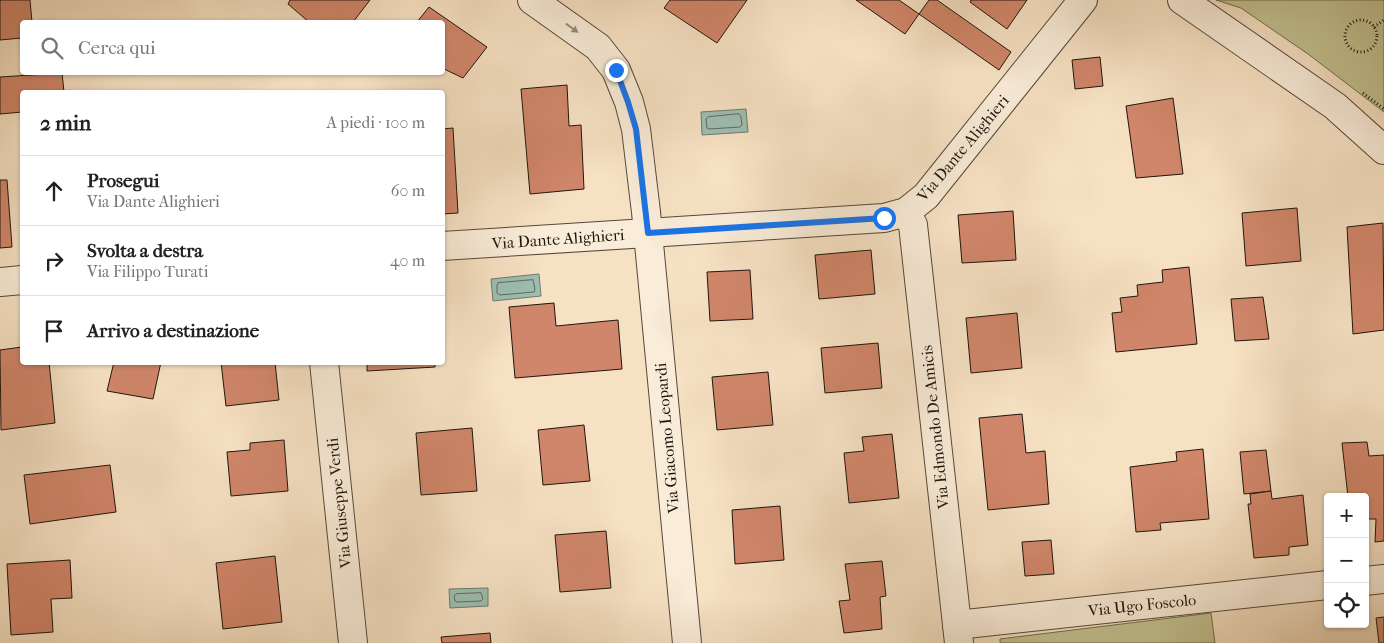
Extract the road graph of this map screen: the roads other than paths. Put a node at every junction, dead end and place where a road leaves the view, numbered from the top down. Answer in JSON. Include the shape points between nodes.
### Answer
{"nodes":[{"id":1,"x":532,"y":0,"type":"edge"},
{"id":2,"x":1083,"y":0,"type":"edge"},
{"id":3,"x":1182,"y":0,"type":"edge"},
{"id":4,"x":1384,"y":150,"type":"edge"},
{"id":5,"x":906,"y":212,"type":"junction"},
{"id":6,"x":648,"y":233,"type":"junction"},
{"id":7,"x":445,"y":246,"type":"edge"},
{"id":8,"x":20,"y":280,"type":"edge"},
{"id":9,"x":0,"y":282,"type":"edge"},
{"id":10,"x":324,"y":365,"type":"edge"},
{"id":11,"x":1384,"y":579,"type":"edge"},
{"id":12,"x":1369,"y":581,"type":"edge"},
{"id":13,"x":1324,"y":586,"type":"edge"},
{"id":14,"x":958,"y":634,"type":"edge"},
{"id":15,"x":353,"y":643,"type":"edge"},
{"id":16,"x":687,"y":643,"type":"edge"}],
"edges":[{"from":1,"to":6,"type":"street","name":"Via Giacomo Leopardi","one_way":true,"via":[[598,47],[616,70],[636,129]]},
{"from":2,"to":5,"type":"street","name":"Via Dante Alighieri","via":[[926,196]]},
{"from":3,"to":4,"type":"street","via":[[1335,106]]},
{"from":5,"to":6,"type":"street","name":"Via Dante Alighieri","via":[[884,218]]},
{"from":5,"to":14,"type":"street","name":"Via Edmondo De Amicis","via":[[913,225]]},
{"from":6,"to":7,"type":"street","name":"Via Dante Alighieri"},
{"from":6,"to":16,"type":"street","name":"Via Giacomo Leopardi"},
{"from":8,"to":9,"type":"street"},
{"from":10,"to":15,"type":"street","name":"Via Giuseppe Verdi"},
{"from":11,"to":12,"type":"street"},
{"from":13,"to":14,"type":"street","name":"Via Ugo Foscolo"}]}
